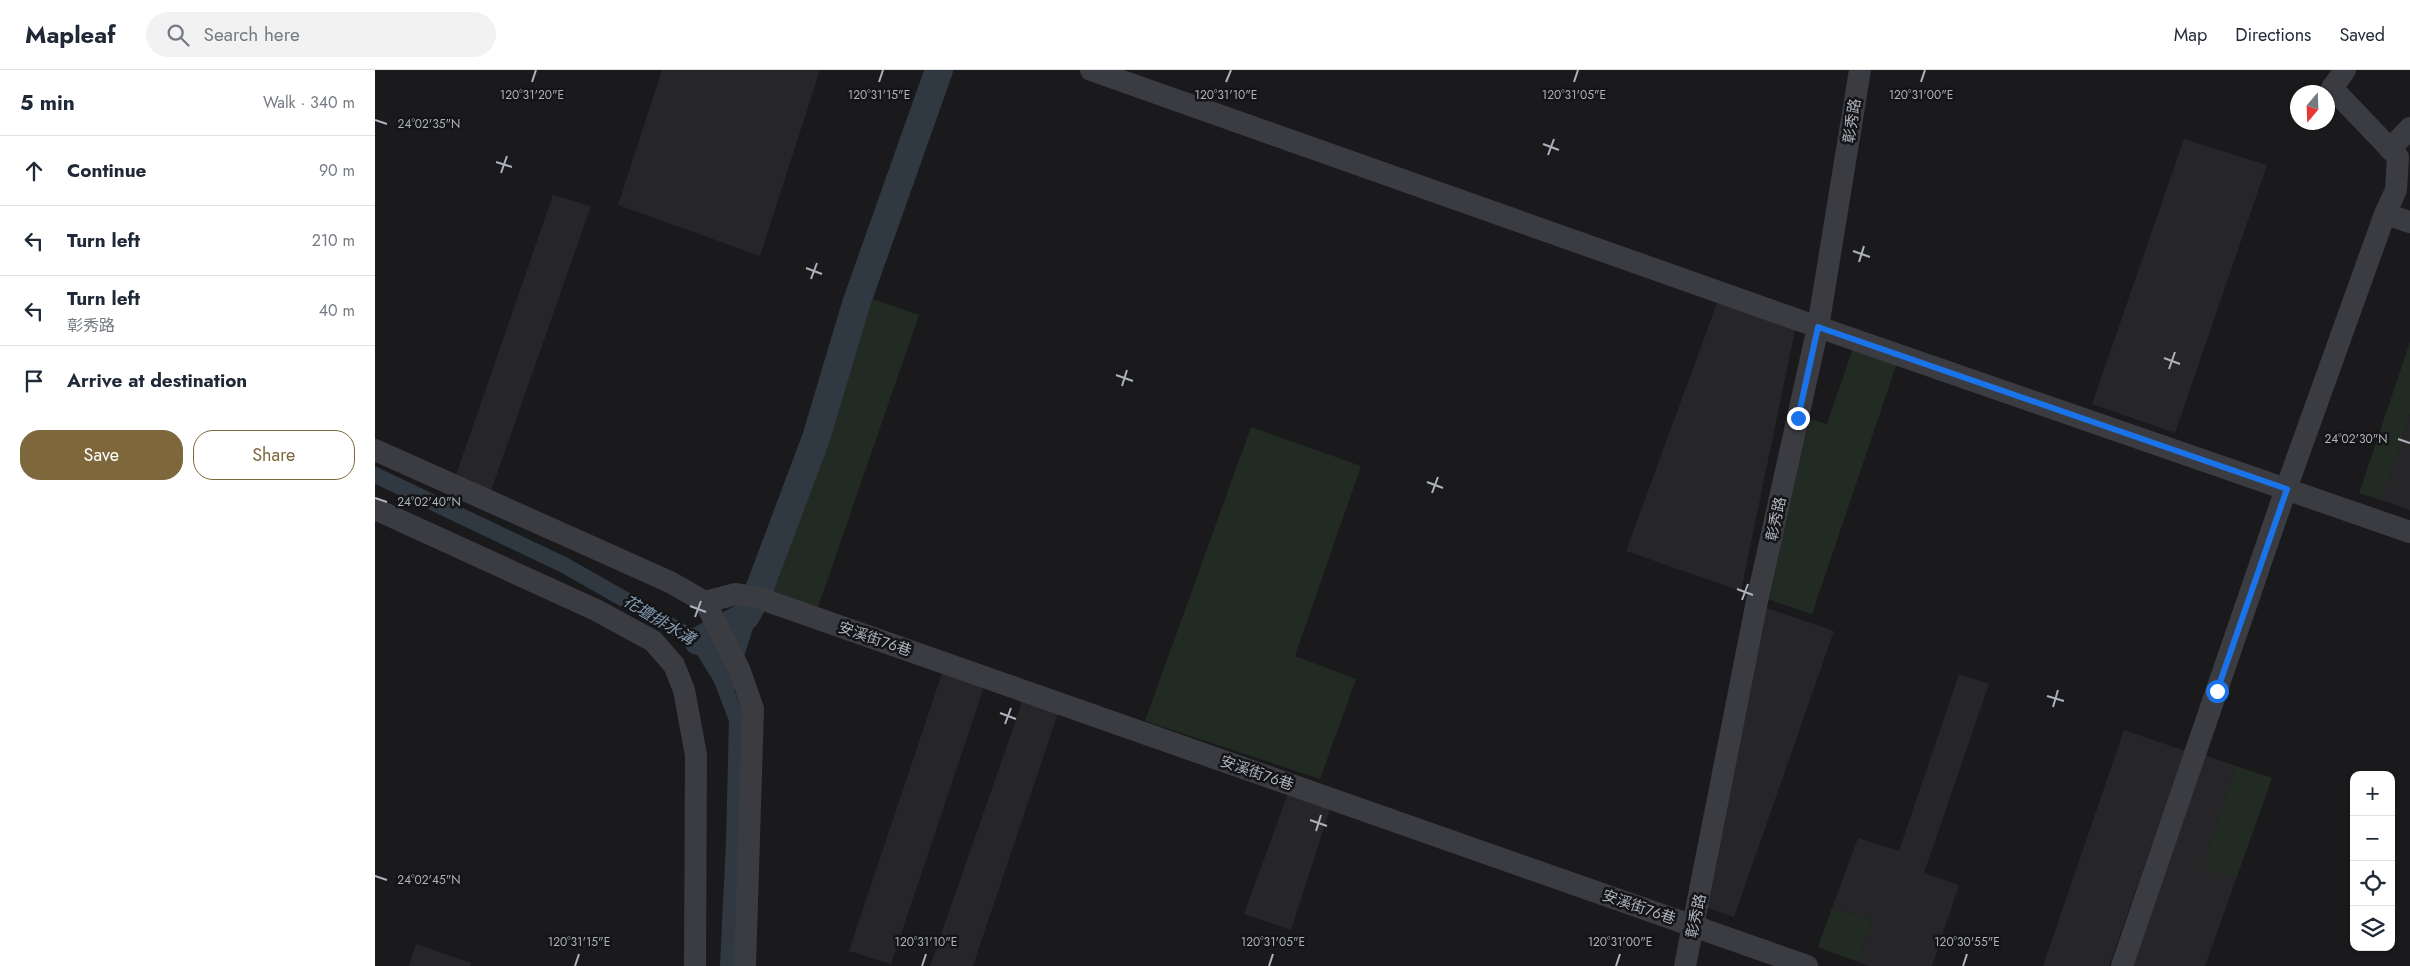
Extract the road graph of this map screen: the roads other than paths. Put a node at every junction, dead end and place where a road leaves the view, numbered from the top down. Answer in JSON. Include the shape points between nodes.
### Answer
{"nodes":[{"id":1,"x":1091,"y":70,"type":"edge"},
{"id":2,"x":1860,"y":70,"type":"edge"},
{"id":3,"x":2345,"y":70,"type":"edge"},
{"id":4,"x":2410,"y":128,"type":"edge"},
{"id":5,"x":2391,"y":149,"type":"junction"},
{"id":6,"x":2385,"y":214,"type":"junction"},
{"id":7,"x":2410,"y":222,"type":"edge"},
{"id":8,"x":1818,"y":327,"type":"junction"},
{"id":9,"x":375,"y":450,"type":"edge"},
{"id":10,"x":2287,"y":489,"type":"junction"},
{"id":11,"x":375,"y":509,"type":"edge"},
{"id":12,"x":2410,"y":532,"type":"edge"},
{"id":13,"x":705,"y":602,"type":"junction"},
{"id":14,"x":1694,"y":926,"type":"junction"},
{"id":15,"x":695,"y":966,"type":"edge"},
{"id":16,"x":745,"y":966,"type":"edge"},
{"id":17,"x":1685,"y":966,"type":"edge"},
{"id":18,"x":1807,"y":966,"type":"edge"},
{"id":19,"x":2122,"y":966,"type":"edge"}],
"edges":[{"from":1,"to":8,"type":"street"},
{"from":2,"to":8,"type":"street","name":"彰秀路"},
{"from":3,"to":5,"type":"street","via":[[2332,88]]},
{"from":4,"to":5,"type":"street"},
{"from":5,"to":6,"type":"street","via":[[2398,157],[2396,190]]},
{"from":6,"to":7,"type":"street"},
{"from":6,"to":10,"type":"street"},
{"from":8,"to":10,"type":"street"},
{"from":8,"to":14,"type":"street","name":"彰秀路","via":[[1757,601]]},
{"from":9,"to":13,"type":"street","via":[[670,582]]},
{"from":10,"to":12,"type":"street"},
{"from":10,"to":19,"type":"street"},
{"from":11,"to":15,"type":"street","via":[[596,610],[653,640],[674,665],[684,690],[696,755]]},
{"from":13,"to":14,"type":"street","name":"安溪街76巷","via":[[736,594],[759,598]]},
{"from":13,"to":16,"type":"street","via":[[739,669],[753,709]]},
{"from":14,"to":17,"type":"street","name":"彰秀路"},
{"from":14,"to":18,"type":"street","name":"安溪街76巷"}]}
